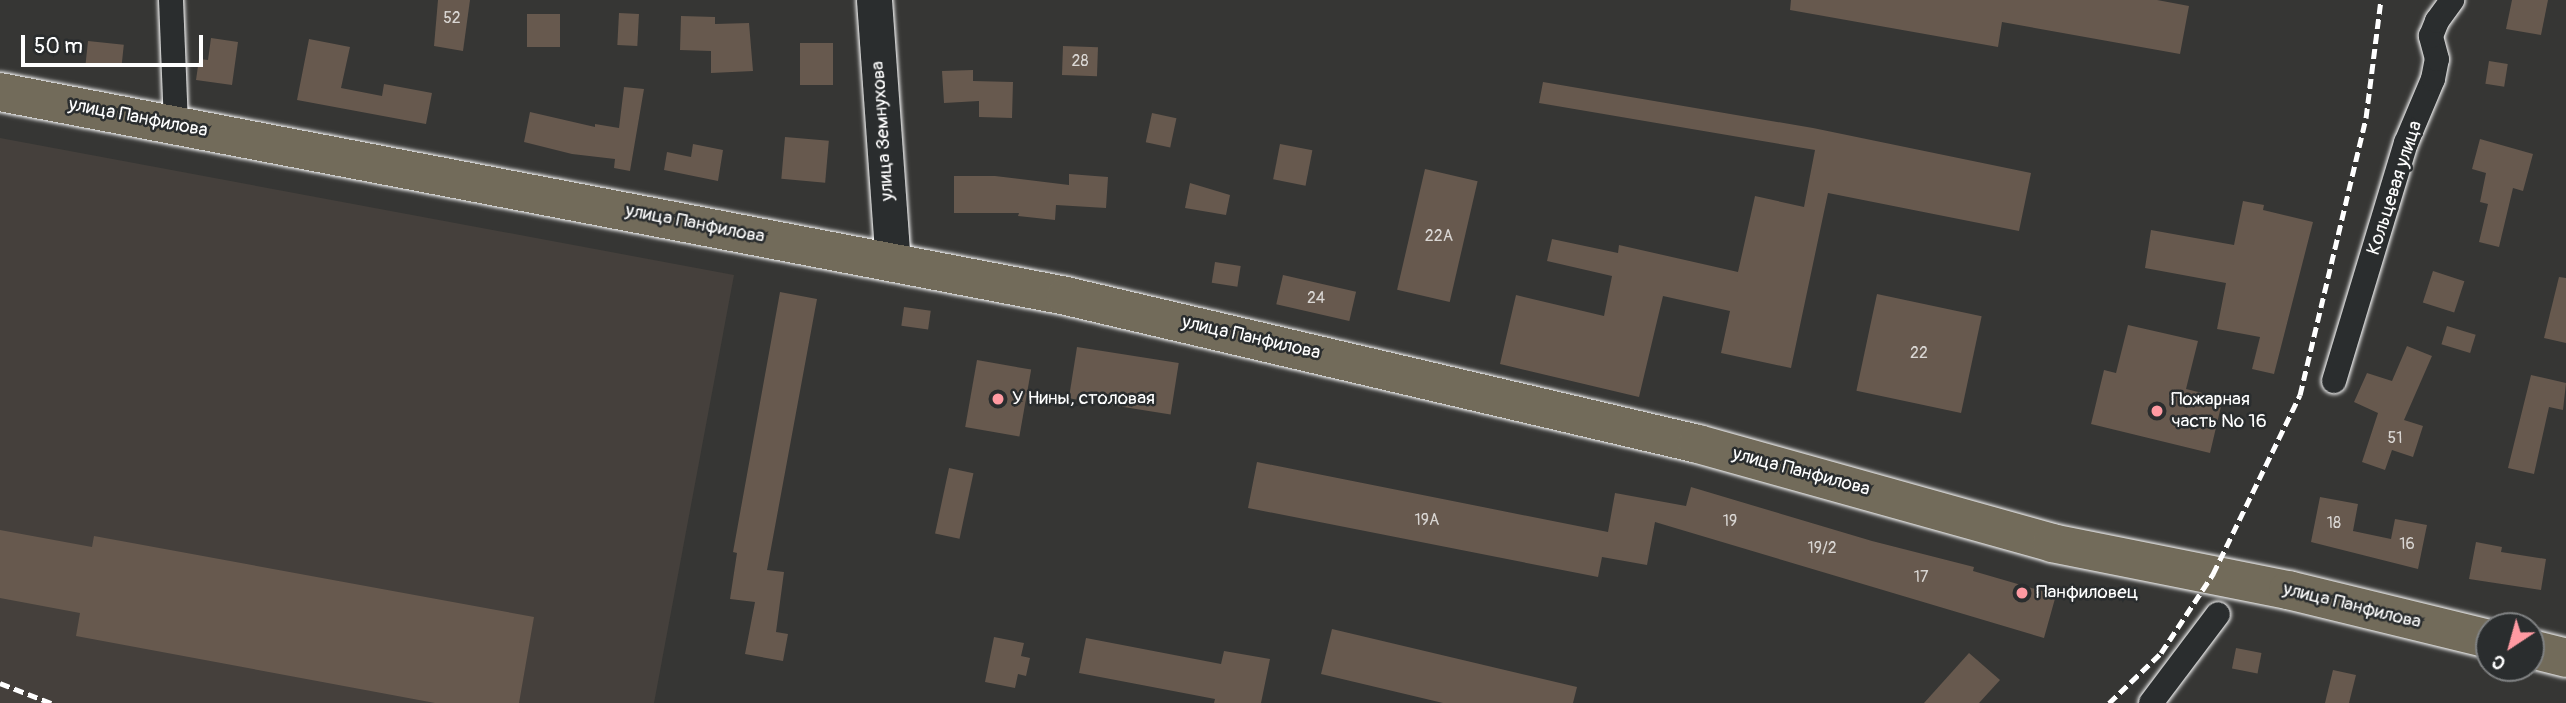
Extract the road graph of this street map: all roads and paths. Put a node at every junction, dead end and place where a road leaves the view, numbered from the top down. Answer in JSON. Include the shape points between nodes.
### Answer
{"nodes":[{"id":1,"x":171,"y":0,"type":"edge"},
{"id":2,"x":874,"y":0,"type":"edge"},
{"id":3,"x":2452,"y":0,"type":"edge"},
{"id":4,"x":0,"y":92,"type":"edge"},
{"id":5,"x":176,"y":125,"type":"junction"},
{"id":6,"x":893,"y":262,"type":"junction"},
{"id":7,"x":2334,"y":381,"type":"dead end"},
{"id":8,"x":2218,"y":614,"type":"dead end"},
{"id":9,"x":2475,"y":636,"type":"edge"},
{"id":10,"x":2545,"y":653,"type":"edge"},
{"id":11,"x":2566,"y":658,"type":"edge"},
{"id":12,"x":2151,"y":703,"type":"edge"}],
"edges":[{"from":1,"to":5,"type":"street"},
{"from":2,"to":6,"type":"main road","name":"улица Земнухова"},
{"from":3,"to":7,"type":"street","name":"Кольцевая улица","via":[[2431,36],[2437,59],[2434,79],[2406,143]]},
{"from":4,"to":5,"type":"main road","name":"улица Панфилова"},
{"from":5,"to":6,"type":"main road","name":"улица Панфилова"},
{"from":6,"to":9,"type":"main road","name":"улица Панфилова","via":[[1423,377],[1698,444],[2052,543],[2288,590]]},
{"from":8,"to":12,"type":"street"},
{"from":10,"to":11,"type":"main road"}]}
